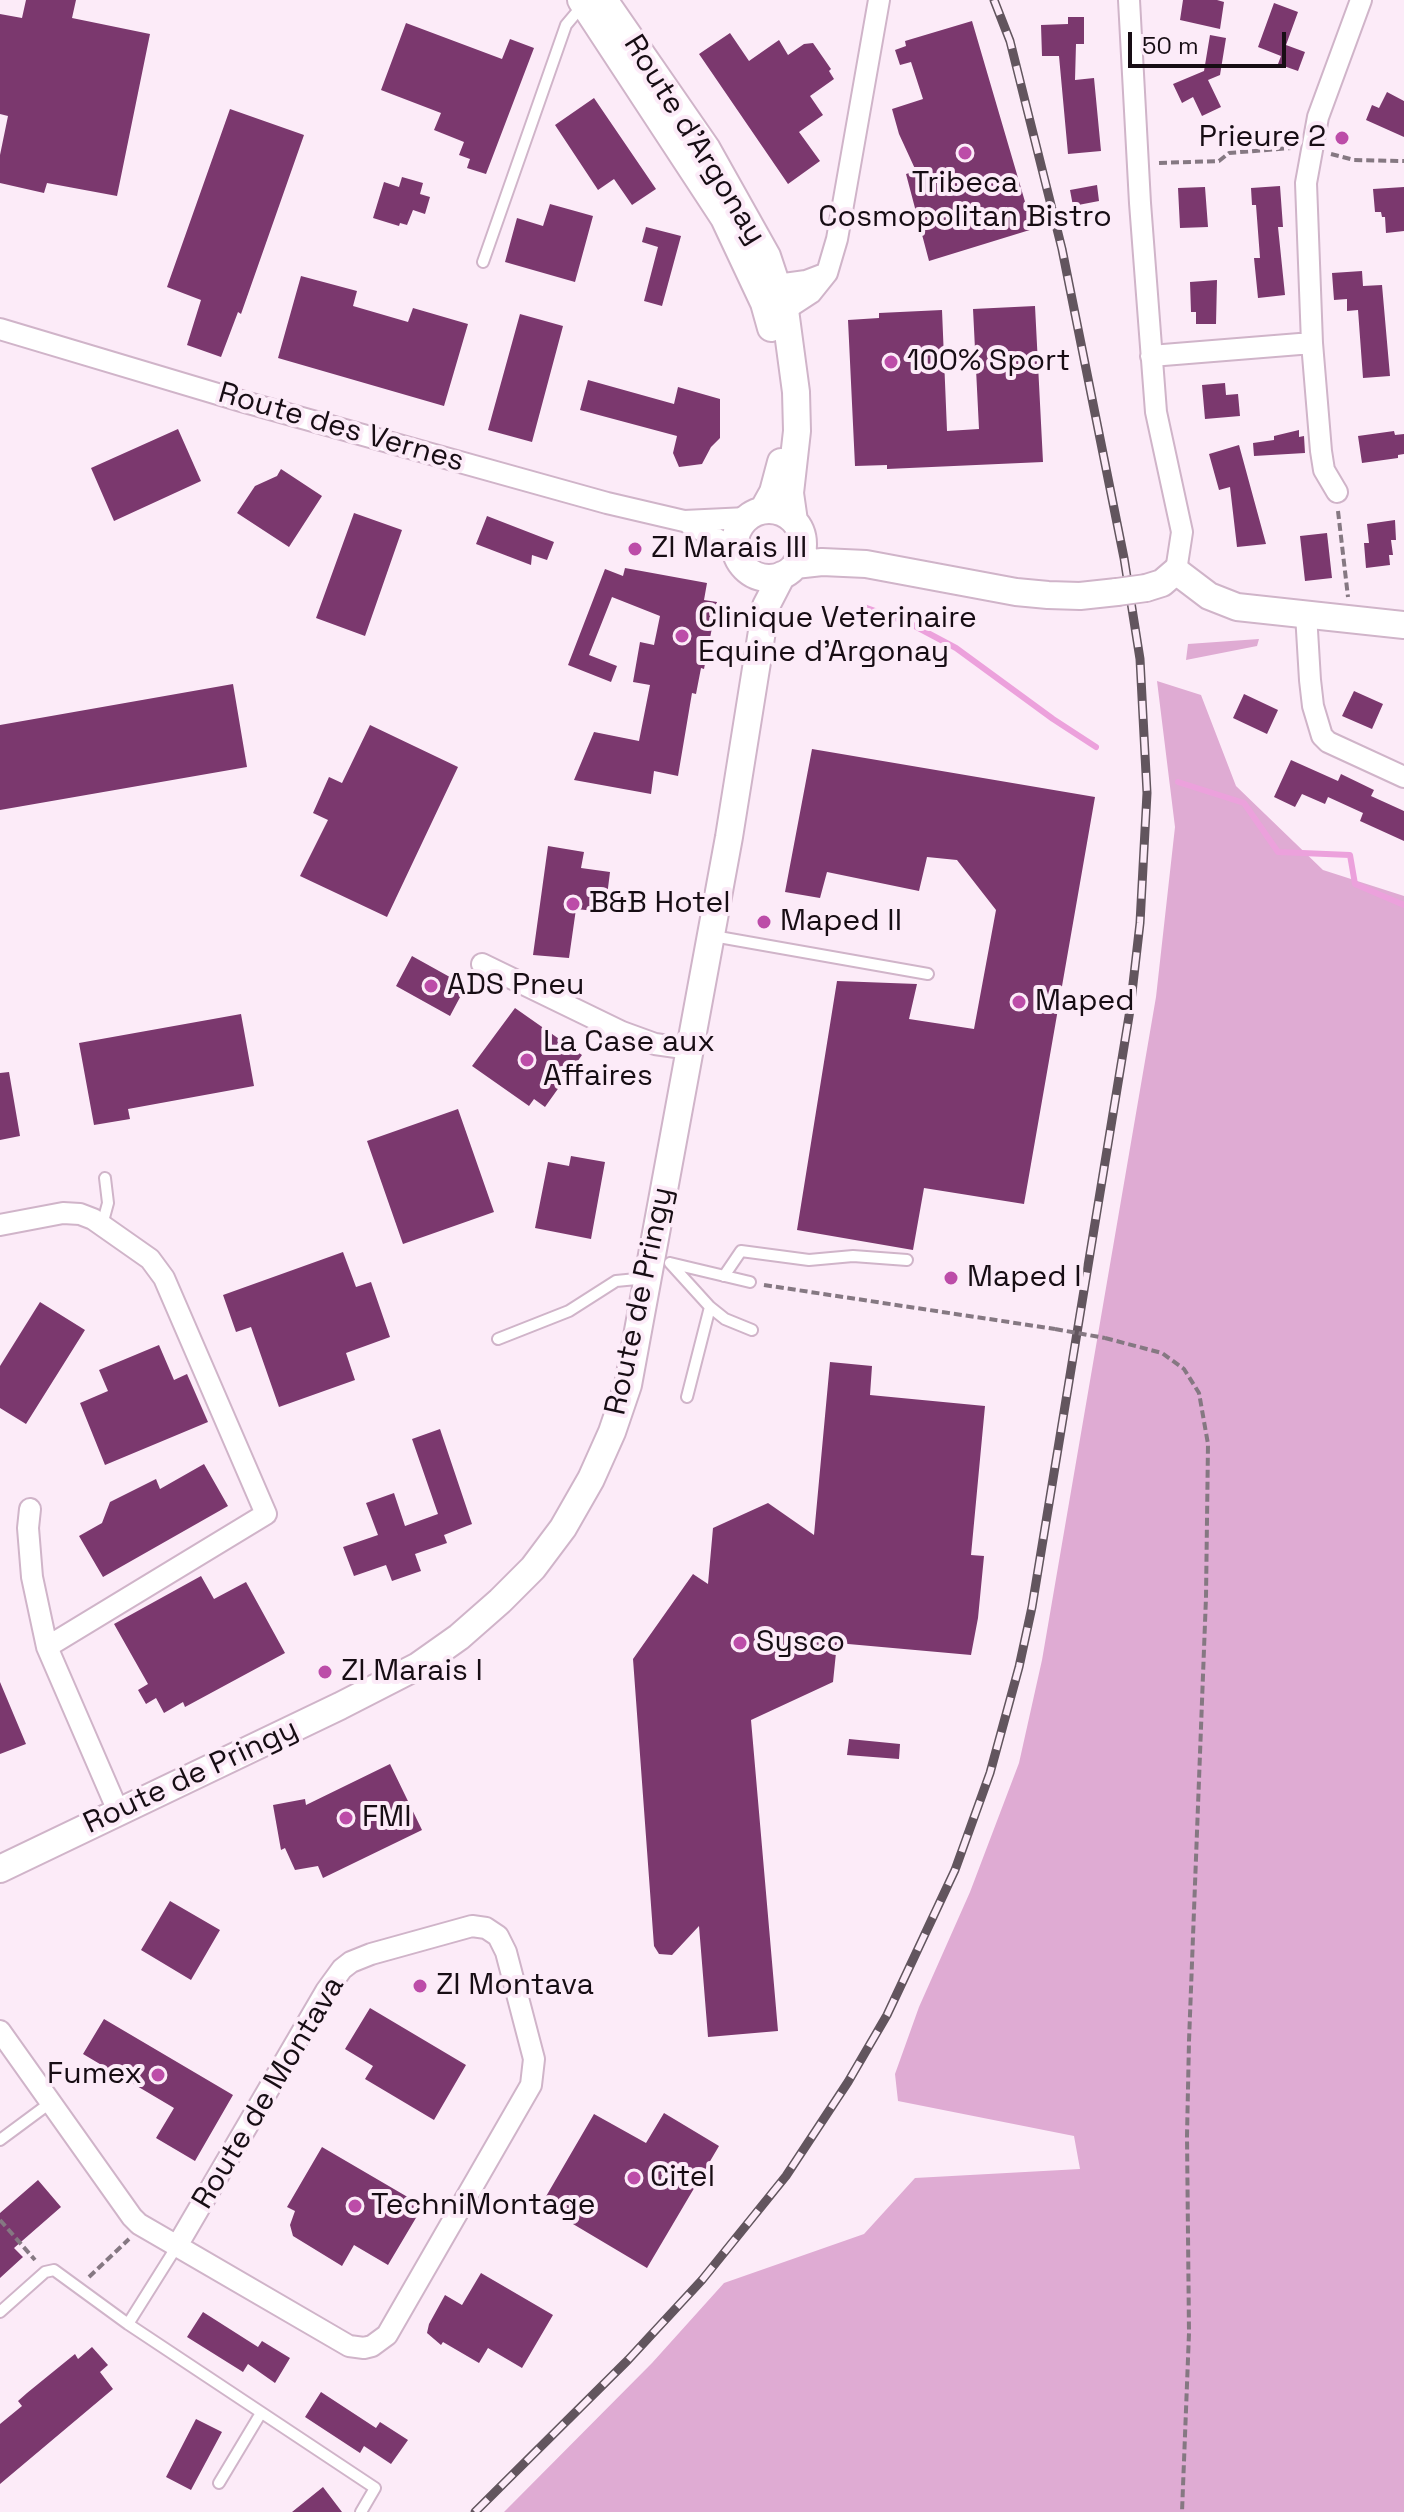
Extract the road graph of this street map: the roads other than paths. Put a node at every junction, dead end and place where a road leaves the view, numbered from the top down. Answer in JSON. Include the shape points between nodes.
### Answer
{"nodes":[{"id":1,"x":879,"y":0,"type":"edge"},
{"id":2,"x":1129,"y":0,"type":"edge"},
{"id":3,"x":1361,"y":0,"type":"edge"},
{"id":4,"x":590,"y":1,"type":"edge"},
{"id":5,"x":483,"y":262,"type":"dead end"},
{"id":6,"x":775,"y":299,"type":"junction"},
{"id":7,"x":0,"y":329,"type":"edge"},
{"id":8,"x":1312,"y":343,"type":"junction"},
{"id":9,"x":1151,"y":356,"type":"junction"},
{"id":10,"x":1337,"y":492,"type":"road end"},
{"id":11,"x":755,"y":514,"type":"junction"},
{"id":12,"x":684,"y":521,"type":"junction"},
{"id":13,"x":797,"y":528,"type":"junction"},
{"id":14,"x":735,"y":549,"type":"junction"},
{"id":15,"x":866,"y":564,"type":"junction"},
{"id":16,"x":789,"y":570,"type":"junction"},
{"id":17,"x":749,"y":571,"type":"junction"},
{"id":18,"x":1176,"y":571,"type":"junction"},
{"id":19,"x":766,"y":606,"type":"junction"},
{"id":20,"x":1306,"y":614,"type":"junction"},
{"id":21,"x":1404,"y":625,"type":"edge"},
{"id":22,"x":1404,"y":777,"type":"edge"},
{"id":23,"x":711,"y":935,"type":"junction"},
{"id":24,"x":482,"y":964,"type":"dead end"},
{"id":25,"x":928,"y":974,"type":"dead end"},
{"id":26,"x":690,"y":1049,"type":"junction"},
{"id":27,"x":105,"y":1178,"type":"dead end"},
{"id":28,"x":0,"y":1225,"type":"edge"},
{"id":29,"x":102,"y":1225,"type":"junction"},
{"id":30,"x":907,"y":1260,"type":"dead end"},
{"id":31,"x":657,"y":1267,"type":"junction"},
{"id":32,"x":724,"y":1276,"type":"junction"},
{"id":33,"x":750,"y":1282,"type":"road end"},
{"id":34,"x":710,"y":1307,"type":"junction"},
{"id":35,"x":752,"y":1330,"type":"dead end"},
{"id":36,"x":498,"y":1339,"type":"dead end"},
{"id":37,"x":687,"y":1397,"type":"dead end"},
{"id":38,"x":30,"y":1509,"type":"dead end"},
{"id":39,"x":47,"y":1647,"type":"junction"},
{"id":40,"x":118,"y":1811,"type":"junction"},
{"id":41,"x":3,"y":1866,"type":"edge"},
{"id":42,"x":0,"y":2031,"type":"edge"},
{"id":43,"x":50,"y":2103,"type":"junction"},
{"id":44,"x":0,"y":2140,"type":"edge"},
{"id":45,"x":177,"y":2246,"type":"junction"},
{"id":46,"x":0,"y":2312,"type":"edge"},
{"id":47,"x":128,"y":2324,"type":"junction"},
{"id":48,"x":261,"y":2413,"type":"junction"},
{"id":49,"x":219,"y":2483,"type":"dead end"},
{"id":50,"x":361,"y":2512,"type":"edge"}],
"edges":[{"from":1,"to":6,"type":"street","via":[[827,273],[811,293]]},
{"from":2,"to":9,"type":"street"},
{"from":3,"to":8,"type":"street","via":[[1310,149],[1305,203]]},
{"from":4,"to":5,"type":"lane","via":[[566,25]]},
{"from":4,"to":6,"type":"street","name":"Route d'Argonay"},
{"from":6,"to":11,"type":"street","name":"Route d'Argonay","via":[[784,421],[779,472]]},
{"from":6,"to":13,"type":"street","name":"Route d'Argonay","via":[[796,392],[790,493]]},
{"from":7,"to":12,"type":"street","name":"Route des Vernes","via":[[577,496]]},
{"from":8,"to":9,"type":"street"},
{"from":8,"to":10,"type":"street","via":[[1322,460]]},
{"from":9,"to":18,"type":"street","via":[[1156,412],[1181,520]]},
{"from":11,"to":12,"type":"street","name":"Route des Vernes"},
{"from":11,"to":13,"type":"street","via":[[777,511]]},
{"from":11,"to":14,"type":"street","name":"Route d'Argonay","via":[[737,532]]},
{"from":12,"to":14,"type":"street","name":"Route des Vernes"},
{"from":13,"to":15,"type":"street","via":[[827,549]]},
{"from":13,"to":16,"type":"street","name":"Route d'Argonay","via":[[802,550]]},
{"from":14,"to":17,"type":"street"},
{"from":15,"to":16,"type":"street","via":[[822,562]]},
{"from":15,"to":18,"type":"street","bridge":true,"via":[[1016,592],[1080,596],[1146,588]]},
{"from":16,"to":17,"type":"street","via":[[765,578]]},
{"from":16,"to":19,"type":"street","name":"Route de Pringy"},
{"from":17,"to":19,"type":"street"},
{"from":18,"to":20,"type":"street","via":[[1226,604]]},
{"from":19,"to":23,"type":"street","name":"Route de Pringy"},
{"from":20,"to":21,"type":"street"},
{"from":20,"to":22,"type":"street","via":[[1313,706],[1322,736]]},
{"from":23,"to":25,"type":"lane"},
{"from":23,"to":26,"type":"street","name":"Route de Pringy"},
{"from":24,"to":26,"type":"street","via":[[622,1032]]},
{"from":26,"to":31,"type":"street","name":"Route de Pringy"},
{"from":27,"to":29,"type":"lane","via":[[108,1203]]},
{"from":28,"to":29,"type":"street","via":[[63,1213],[80,1214]]},
{"from":29,"to":39,"type":"street","via":[[150,1259],[164,1278],[266,1514]]},
{"from":30,"to":32,"type":"lane","via":[[809,1260],[741,1251]]},
{"from":31,"to":32,"type":"lane"},
{"from":31,"to":34,"type":"lane"},
{"from":31,"to":36,"type":"lane","via":[[616,1281],[569,1311]]},
{"from":31,"to":40,"type":"street","name":"Route de Pringy","via":[[612,1432],[563,1528],[533,1568],[459,1637],[418,1666]]},
{"from":32,"to":33,"type":"lane"},
{"from":34,"to":35,"type":"lane"},
{"from":34,"to":37,"type":"lane"},
{"from":38,"to":39,"type":"street","via":[[32,1577]]},
{"from":39,"to":40,"type":"street"},
{"from":40,"to":41,"type":"street","name":"Route de Pringy"},
{"from":42,"to":43,"type":"street","name":"Route de Montava"},
{"from":43,"to":44,"type":"lane"},
{"from":43,"to":45,"type":"street","name":"Route de Montava","via":[[132,2217]]},
{"from":45,"to":45,"type":"street","name":"Route de Montava","via":[[349,2346],[372,2346],[387,2335],[533,2077],[531,2049],[498,1936],[472,1926],[371,1954],[342,1969]]},
{"from":45,"to":47,"type":"lane"},
{"from":46,"to":47,"type":"lane","via":[[45,2272],[57,2271]]},
{"from":47,"to":48,"type":"lane"},
{"from":48,"to":49,"type":"lane"},
{"from":48,"to":50,"type":"lane","via":[[375,2488]]}]}
